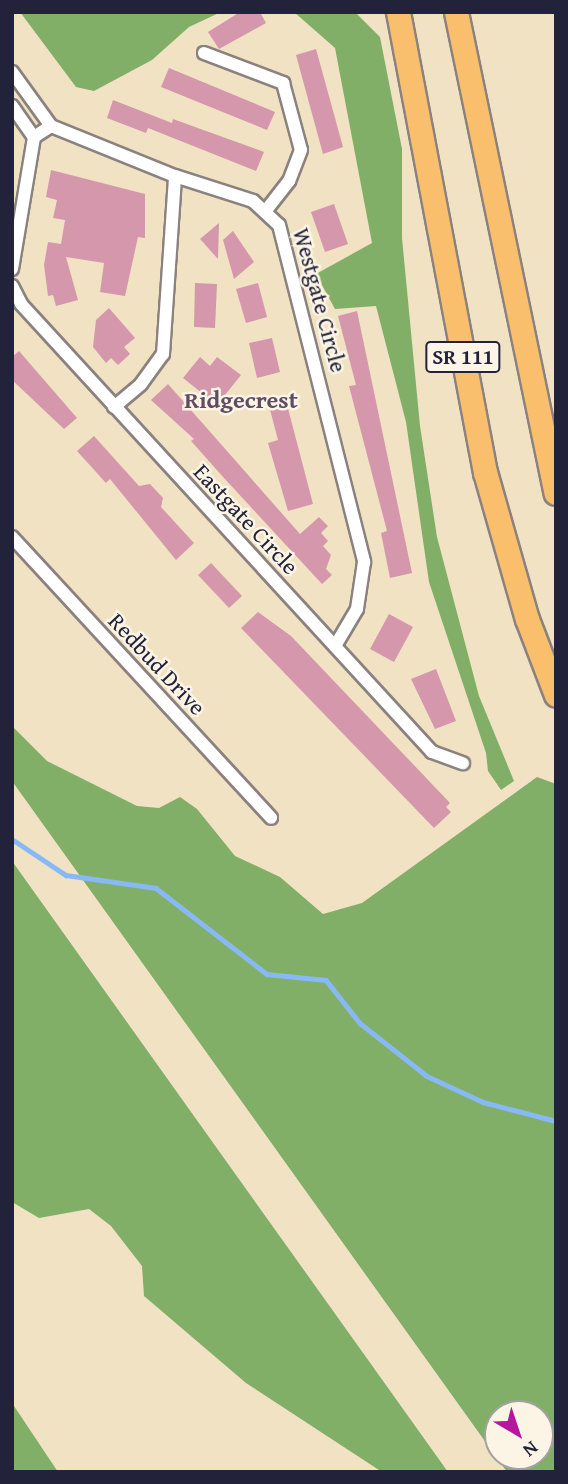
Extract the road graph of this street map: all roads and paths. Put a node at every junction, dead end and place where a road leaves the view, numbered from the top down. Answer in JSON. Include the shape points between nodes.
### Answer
{"nodes":[{"id":1,"x":398,"y":12,"type":"edge"},
{"id":2,"x":456,"y":12,"type":"edge"},
{"id":3,"x":204,"y":53,"type":"dead end"},
{"id":4,"x":12,"y":72,"type":"edge"},
{"id":5,"x":12,"y":106,"type":"edge"},
{"id":6,"x":51,"y":125,"type":"junction"},
{"id":7,"x":34,"y":137,"type":"junction"},
{"id":8,"x":175,"y":176,"type":"junction"},
{"id":9,"x":266,"y":210,"type":"junction"},
{"id":10,"x":12,"y":269,"type":"edge"},
{"id":11,"x":12,"y":286,"type":"edge"},
{"id":12,"x":114,"y":407,"type":"junction"},
{"id":13,"x":556,"y":493,"type":"edge"},
{"id":14,"x":12,"y":537,"type":"edge"},
{"id":15,"x":335,"y":646,"type":"junction"},
{"id":16,"x":556,"y":695,"type":"edge"},
{"id":17,"x":463,"y":763,"type":"dead end"},
{"id":18,"x":271,"y":818,"type":"dead end"}],
"edges":[{"from":1,"to":16,"type":"highway","number":"SR 111","via":[[485,472],[527,619]]},
{"from":2,"to":13,"type":"highway","number":"SR 111"},
{"from":3,"to":9,"type":"street","via":[[283,83],[301,150],[289,181]]},
{"from":4,"to":6,"type":"street"},
{"from":5,"to":7,"type":"street"},
{"from":6,"to":7,"type":"street"},
{"from":6,"to":8,"type":"street","name":"Westgate Circle"},
{"from":7,"to":10,"type":"street"},
{"from":8,"to":9,"type":"street","name":"Westgate Circle","via":[[253,201]]},
{"from":8,"to":12,"type":"street","via":[[163,354],[141,384]]},
{"from":9,"to":15,"type":"street","name":"Westgate Circle","via":[[286,241],[364,562],[358,609]]},
{"from":11,"to":12,"type":"street","name":"Eastgate Circle","via":[[21,304]]},
{"from":12,"to":15,"type":"street","name":"Eastgate Circle"},
{"from":14,"to":18,"type":"street","name":"Redbud Drive"},
{"from":15,"to":17,"type":"street","name":"Eastgate Circle","via":[[432,752]]}]}
